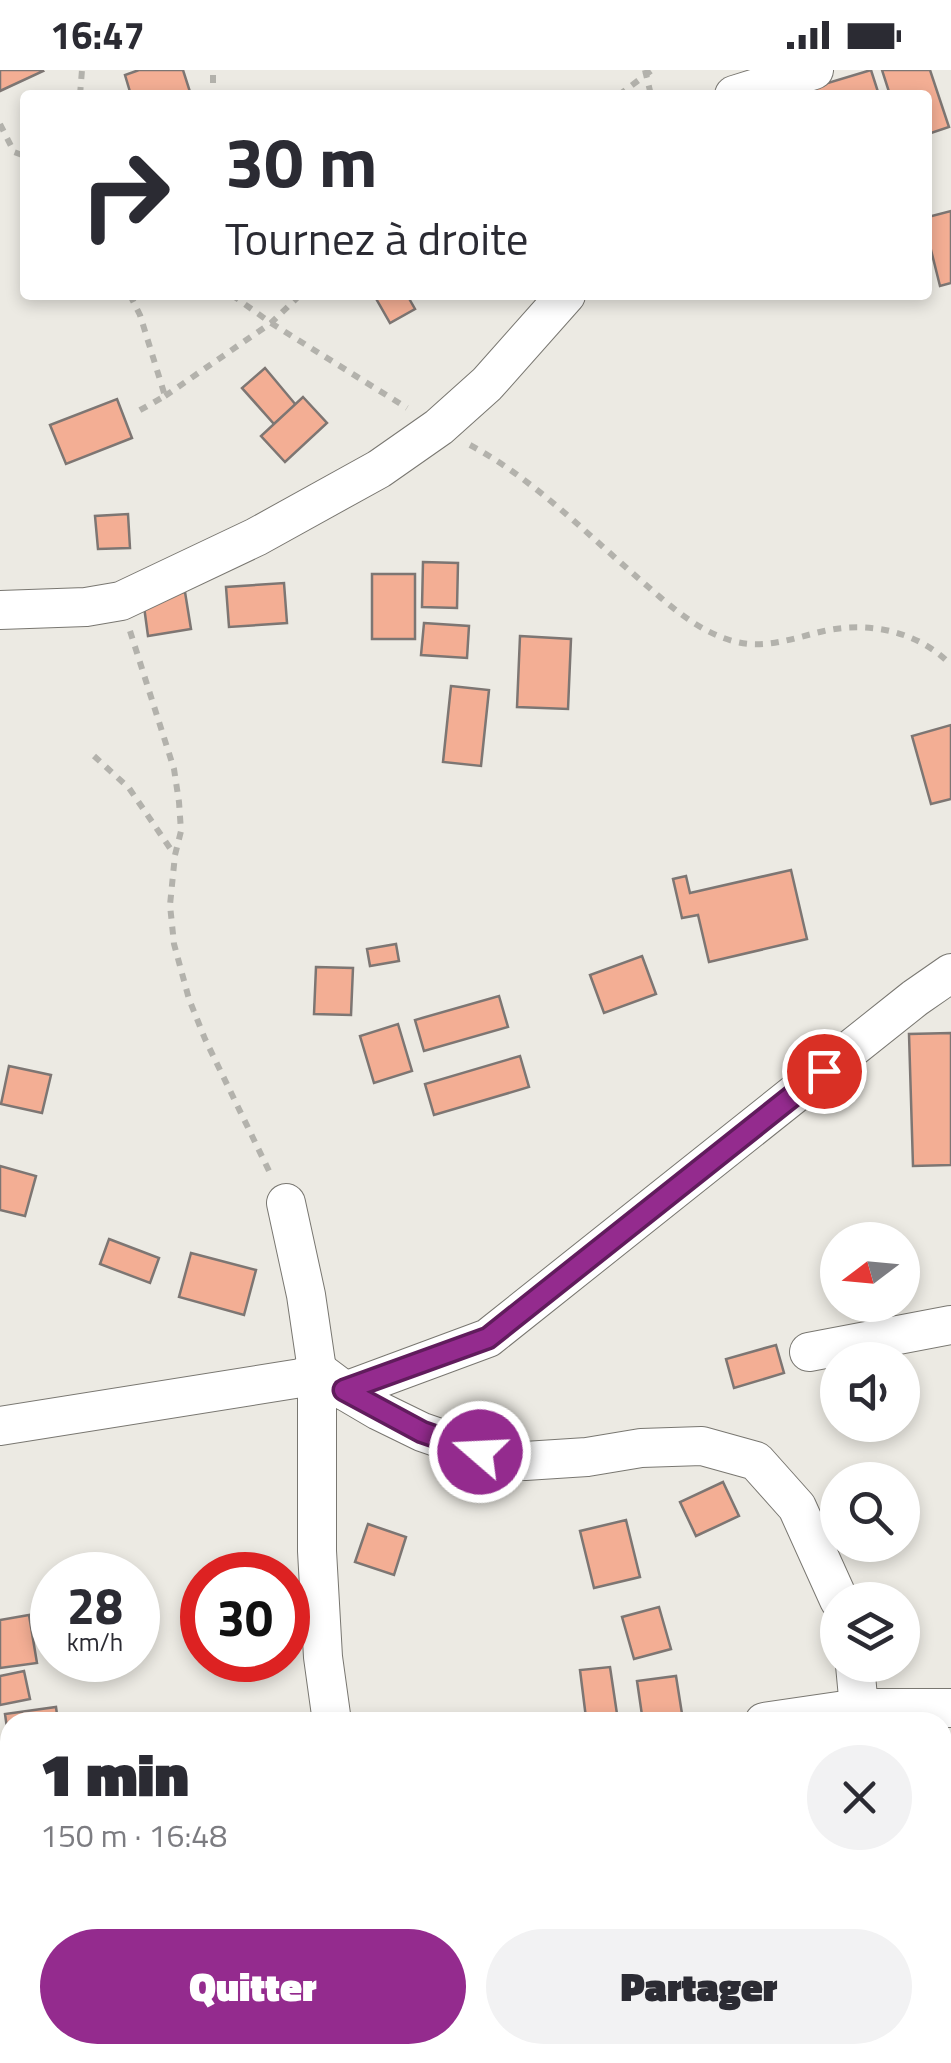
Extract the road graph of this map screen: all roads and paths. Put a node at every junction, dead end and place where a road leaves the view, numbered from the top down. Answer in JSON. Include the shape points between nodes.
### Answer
{"nodes":[{"id":1,"x":213,"y":70,"type":"edge"},
{"id":2,"x":814,"y":70,"type":"edge"},
{"id":3,"x":648,"y":72,"type":"edge"},
{"id":4,"x":213,"y":83,"type":"dead end"},
{"id":5,"x":626,"y":90,"type":"edge"},
{"id":6,"x":750,"y":90,"type":"edge"},
{"id":7,"x":0,"y":124,"type":"edge"},
{"id":8,"x":20,"y":154,"type":"edge"},
{"id":9,"x":132,"y":300,"type":"edge"},
{"id":10,"x":239,"y":300,"type":"edge"},
{"id":11,"x":295,"y":300,"type":"edge"},
{"id":12,"x":562,"y":300,"type":"edge"},
{"id":13,"x":271,"y":324,"type":"junction"},
{"id":14,"x":165,"y":396,"type":"junction"},
{"id":15,"x":135,"y":413,"type":"dead end"},
{"id":16,"x":439,"y":427,"type":"junction"},
{"id":17,"x":121,"y":602,"type":"junction"},
{"id":18,"x":0,"y":610,"type":"edge"},
{"id":19,"x":951,"y":666,"type":"edge"},
{"id":20,"x":94,"y":756,"type":"dead end"},
{"id":21,"x":175,"y":855,"type":"junction"},
{"id":22,"x":951,"y":973,"type":"edge"},
{"id":23,"x":286,"y":1203,"type":"joint"},
{"id":24,"x":951,"y":1326,"type":"edge"},
{"id":25,"x":809,"y":1352,"type":"dead end"},
{"id":26,"x":330,"y":1380,"type":"junction"},
{"id":27,"x":0,"y":1426,"type":"edge"},
{"id":28,"x":831,"y":1582,"type":"edge"},
{"id":29,"x":857,"y":1682,"type":"edge"},
{"id":30,"x":859,"y":1708,"type":"junction"},
{"id":31,"x":951,"y":1708,"type":"edge"},
{"id":32,"x":331,"y":1712,"type":"edge"},
{"id":33,"x":832,"y":1712,"type":"edge"}],
"edges":[{"from":1,"to":4,"type":"path"},
{"from":2,"to":6,"type":"street"},
{"from":3,"to":5,"type":"path"},
{"from":7,"to":8,"type":"path"},
{"from":9,"to":14,"type":"path"},
{"from":10,"to":13,"type":"path"},
{"from":11,"to":13,"type":"path"},
{"from":12,"to":16,"type":"street","via":[[488,384]]},
{"from":13,"to":14,"type":"path"},
{"from":13,"to":16,"type":"path"},
{"from":14,"to":15,"type":"path"},
{"from":16,"to":17,"type":"street","via":[[274,527]]},
{"from":16,"to":19,"type":"path","via":[[524,480],[683,616],[730,641],[755,646],[840,628],[898,632],[936,650]]},
{"from":17,"to":18,"type":"street"},
{"from":17,"to":21,"type":"path","via":[[174,769],[180,831]]},
{"from":20,"to":21,"type":"path","via":[[129,788]]},
{"from":21,"to":23,"type":"path","via":[[170,905],[188,998]]},
{"from":22,"to":26,"type":"street","via":[[488,1338]]},
{"from":23,"to":26,"type":"street"},
{"from":24,"to":25,"type":"street"},
{"from":26,"to":27,"type":"street","via":[[301,1378]]},
{"from":26,"to":28,"type":"street","via":[[422,1432],[480,1452],[524,1460],[702,1446],[756,1461],[797,1508]]},
{"from":26,"to":32,"type":"street","via":[[317,1551]]},
{"from":29,"to":30,"type":"street"},
{"from":30,"to":31,"type":"street"},
{"from":30,"to":33,"type":"street"}]}
